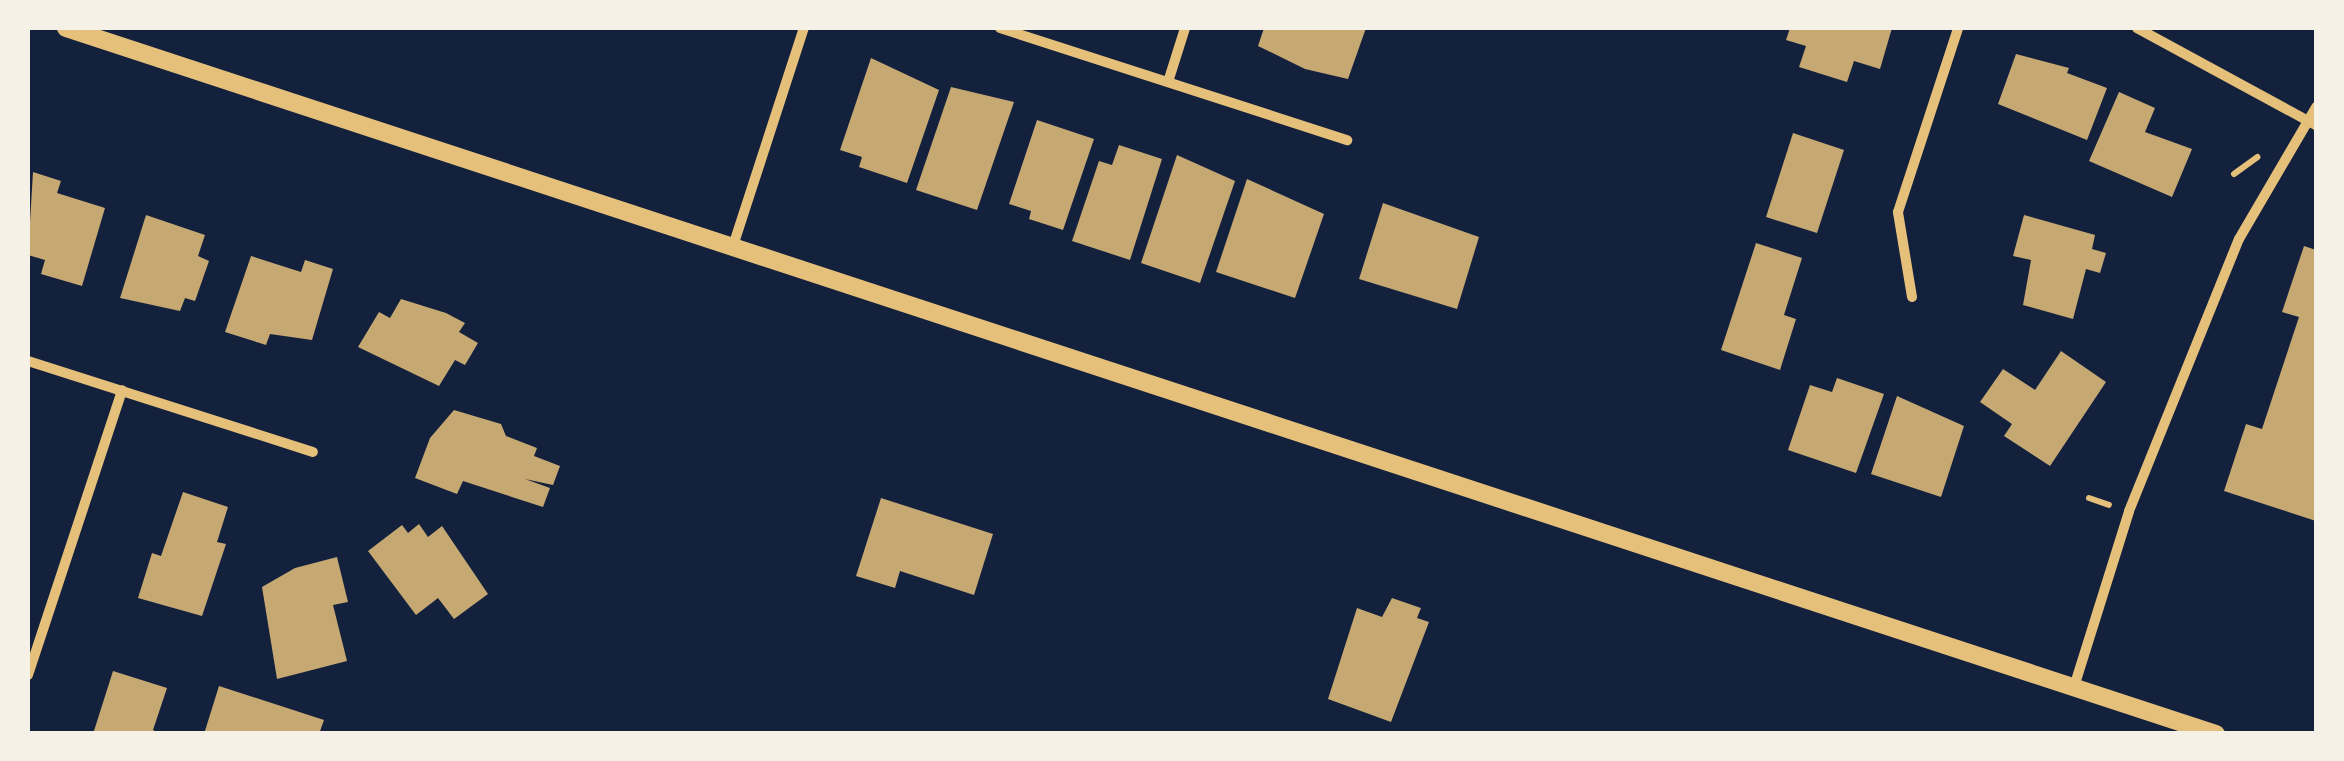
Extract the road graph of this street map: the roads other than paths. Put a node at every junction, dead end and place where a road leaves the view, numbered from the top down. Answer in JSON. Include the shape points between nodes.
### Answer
{"nodes":[{"id":1,"x":66,"y":28,"type":"edge"},
{"id":2,"x":804,"y":28,"type":"edge"},
{"id":3,"x":1000,"y":28,"type":"edge"},
{"id":4,"x":1186,"y":28,"type":"edge"},
{"id":5,"x":1958,"y":28,"type":"edge"},
{"id":6,"x":2138,"y":28,"type":"edge"},
{"id":7,"x":1168,"y":82,"type":"junction"},
{"id":8,"x":2316,"y":107,"type":"edge"},
{"id":9,"x":2312,"y":122,"type":"edge"},
{"id":10,"x":1347,"y":140,"type":"dead end"},
{"id":11,"x":733,"y":246,"type":"junction"},
{"id":12,"x":1912,"y":298,"type":"dead end"},
{"id":13,"x":28,"y":360,"type":"edge"},
{"id":14,"x":122,"y":390,"type":"junction"},
{"id":15,"x":313,"y":452,"type":"dead end"},
{"id":16,"x":28,"y":676,"type":"edge"},
{"id":17,"x":2074,"y":687,"type":"junction"},
{"id":18,"x":2216,"y":734,"type":"edge"}],
"edges":[{"from":1,"to":11,"type":"street"},
{"from":2,"to":11,"type":"street"},
{"from":3,"to":7,"type":"street"},
{"from":4,"to":7,"type":"street"},
{"from":5,"to":12,"type":"street","via":[[1898,212]]},
{"from":6,"to":9,"type":"street"},
{"from":7,"to":10,"type":"street"},
{"from":8,"to":9,"type":"street"},
{"from":9,"to":17,"type":"street","via":[[2239,239],[2129,511]]},
{"from":11,"to":17,"type":"street"},
{"from":13,"to":14,"type":"street"},
{"from":14,"to":15,"type":"street"},
{"from":14,"to":16,"type":"street"},
{"from":17,"to":18,"type":"street"}]}
